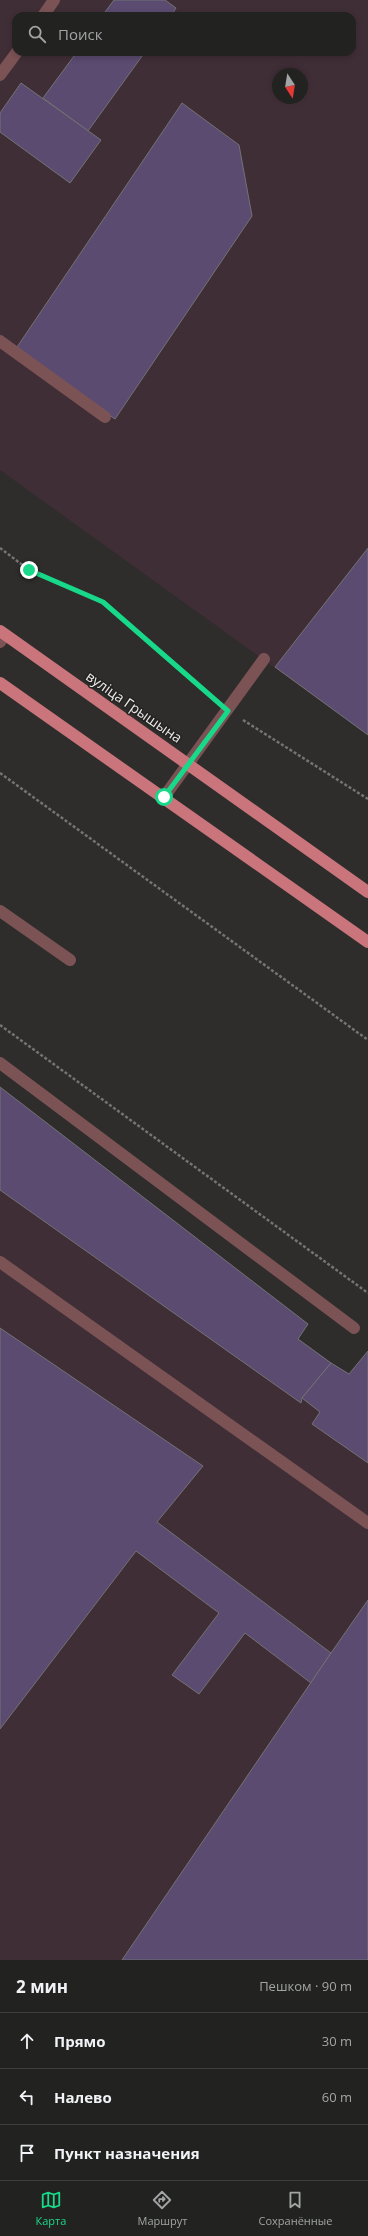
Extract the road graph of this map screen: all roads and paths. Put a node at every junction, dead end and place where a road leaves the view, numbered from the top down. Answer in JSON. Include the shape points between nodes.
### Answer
{"nodes":[{"id":1,"x":54,"y":0,"type":"edge"},
{"id":2,"x":46,"y":12,"type":"edge"},
{"id":3,"x":14,"y":56,"type":"edge"},
{"id":4,"x":0,"y":76,"type":"edge"},
{"id":5,"x":0,"y":341,"type":"edge"},
{"id":6,"x":105,"y":417,"type":"dead end"},
{"id":7,"x":0,"y":548,"type":"edge"},
{"id":8,"x":2,"y":636,"type":"edge"},
{"id":9,"x":264,"y":659,"type":"dead end"},
{"id":10,"x":0,"y":682,"type":"edge"},
{"id":11,"x":228,"y":711,"type":"junction"},
{"id":12,"x":189,"y":764,"type":"junction"},
{"id":13,"x":0,"y":773,"type":"edge"},
{"id":14,"x":164,"y":797,"type":"junction"},
{"id":15,"x":368,"y":799,"type":"edge"},
{"id":16,"x":368,"y":892,"type":"edge"},
{"id":17,"x":0,"y":911,"type":"edge"},
{"id":18,"x":367,"y":938,"type":"edge"},
{"id":19,"x":70,"y":960,"type":"dead end"},
{"id":20,"x":0,"y":1025,"type":"edge"},
{"id":21,"x":368,"y":1040,"type":"edge"},
{"id":22,"x":0,"y":1062,"type":"edge"},
{"id":23,"x":0,"y":1262,"type":"edge"},
{"id":24,"x":368,"y":1293,"type":"edge"},
{"id":25,"x":354,"y":1328,"type":"dead end"},
{"id":26,"x":368,"y":1523,"type":"edge"}],
"edges":[{"from":1,"to":2,"type":"lane"},
{"from":3,"to":4,"type":"lane"},
{"from":5,"to":6,"type":"lane"},
{"from":7,"to":11,"type":"path","via":[[29,570],[103,602]]},
{"from":8,"to":12,"type":"main road","name":"вуліца Грышына"},
{"from":9,"to":11,"type":"lane"},
{"from":10,"to":14,"type":"main road"},
{"from":11,"to":12,"type":"lane"},
{"from":11,"to":15,"type":"path"},
{"from":12,"to":14,"type":"lane"},
{"from":12,"to":16,"type":"main road","name":"вуліца Грышына"},
{"from":13,"to":21,"type":"path"},
{"from":14,"to":18,"type":"main road"},
{"from":17,"to":19,"type":"lane"},
{"from":20,"to":24,"type":"path"},
{"from":22,"to":25,"type":"lane"},
{"from":23,"to":26,"type":"lane"}]}
